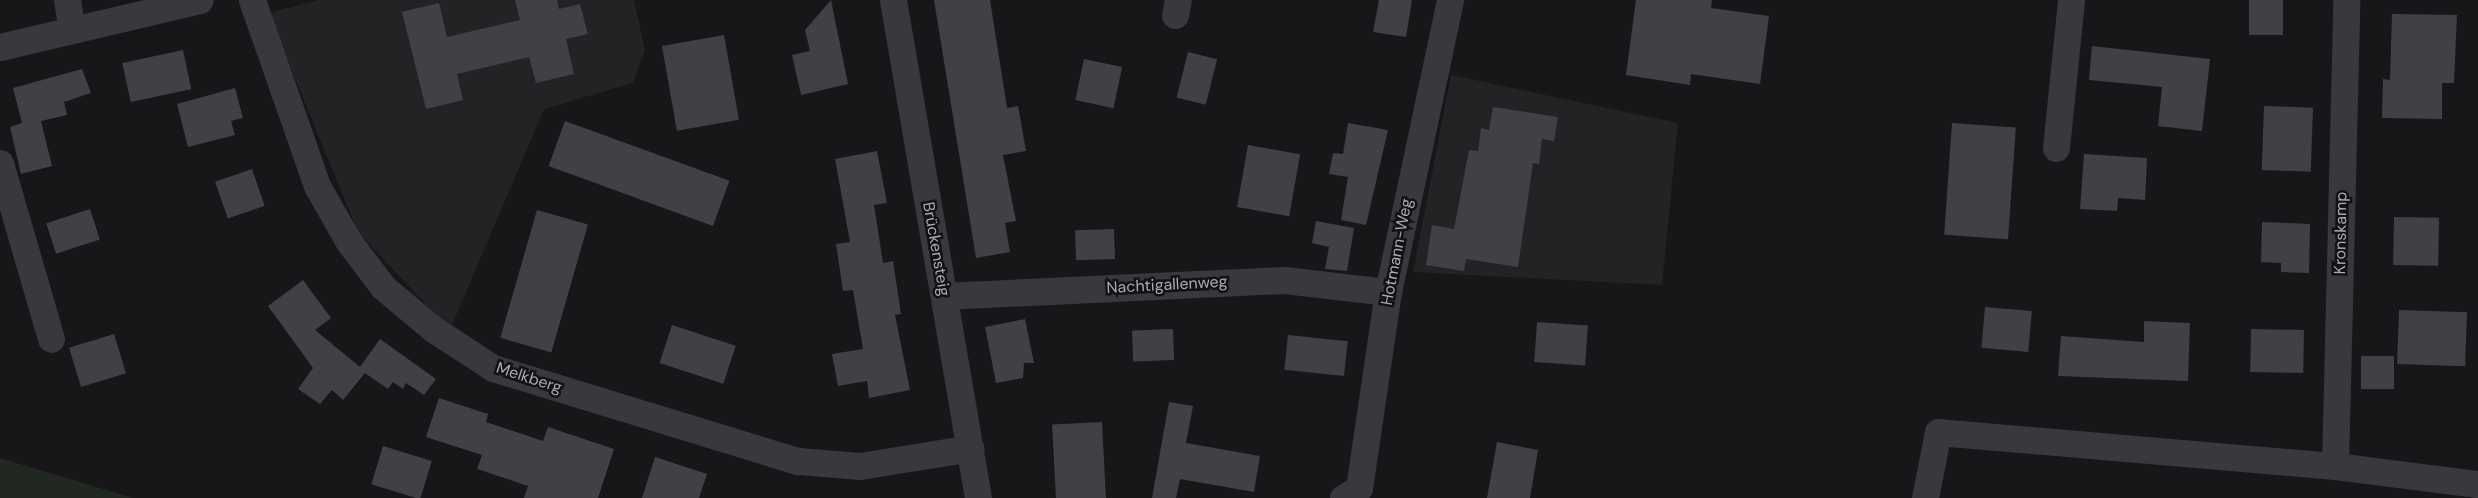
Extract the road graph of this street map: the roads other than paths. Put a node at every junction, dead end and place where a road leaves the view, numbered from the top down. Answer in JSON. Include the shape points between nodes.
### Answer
{"nodes":[{"id":1,"x":67,"y":0,"type":"edge"},
{"id":2,"x":200,"y":0,"type":"edge"},
{"id":3,"x":252,"y":0,"type":"edge"},
{"id":4,"x":893,"y":0,"type":"edge"},
{"id":5,"x":1450,"y":0,"type":"edge"},
{"id":6,"x":2072,"y":0,"type":"edge"},
{"id":7,"x":2346,"y":0,"type":"edge"},
{"id":8,"x":72,"y":30,"type":"junction"},
{"id":9,"x":0,"y":47,"type":"edge"},
{"id":10,"x":2056,"y":148,"type":"dead end"},
{"id":11,"x":0,"y":163,"type":"edge"},
{"id":12,"x":1388,"y":292,"type":"junction"},
{"id":13,"x":944,"y":296,"type":"junction"},
{"id":14,"x":51,"y":339,"type":"dead end"},
{"id":15,"x":971,"y":448,"type":"junction"},
{"id":16,"x":2335,"y":466,"type":"junction"},
{"id":17,"x":2478,"y":484,"type":"edge"},
{"id":18,"x":1353,"y":495,"type":"edge"},
{"id":19,"x":978,"y":498,"type":"edge"},
{"id":20,"x":1925,"y":498,"type":"edge"}],
"edges":[{"from":1,"to":8,"type":"street"},
{"from":2,"to":8,"type":"street"},
{"from":3,"to":15,"type":"street","name":"Melkberg","via":[[317,186],[349,242],[383,287],[433,329],[493,368],[798,461],[860,465]]},
{"from":4,"to":13,"type":"street","name":"Brückensteig"},
{"from":5,"to":12,"type":"street","name":"Hotmann-Weg"},
{"from":6,"to":10,"type":"street"},
{"from":7,"to":16,"type":"street","name":"Kronskamp"},
{"from":8,"to":9,"type":"street"},
{"from":11,"to":14,"type":"street"},
{"from":12,"to":13,"type":"street","name":"Nachtigallenweg","via":[[1284,280]]},
{"from":12,"to":18,"type":"street","name":"Hotmann-Weg"},
{"from":13,"to":15,"type":"street","name":"Brückensteig"},
{"from":15,"to":19,"type":"street","name":"Brückensteig"},
{"from":16,"to":17,"type":"street"},
{"from":16,"to":20,"type":"street","via":[[1938,432]]}]}
